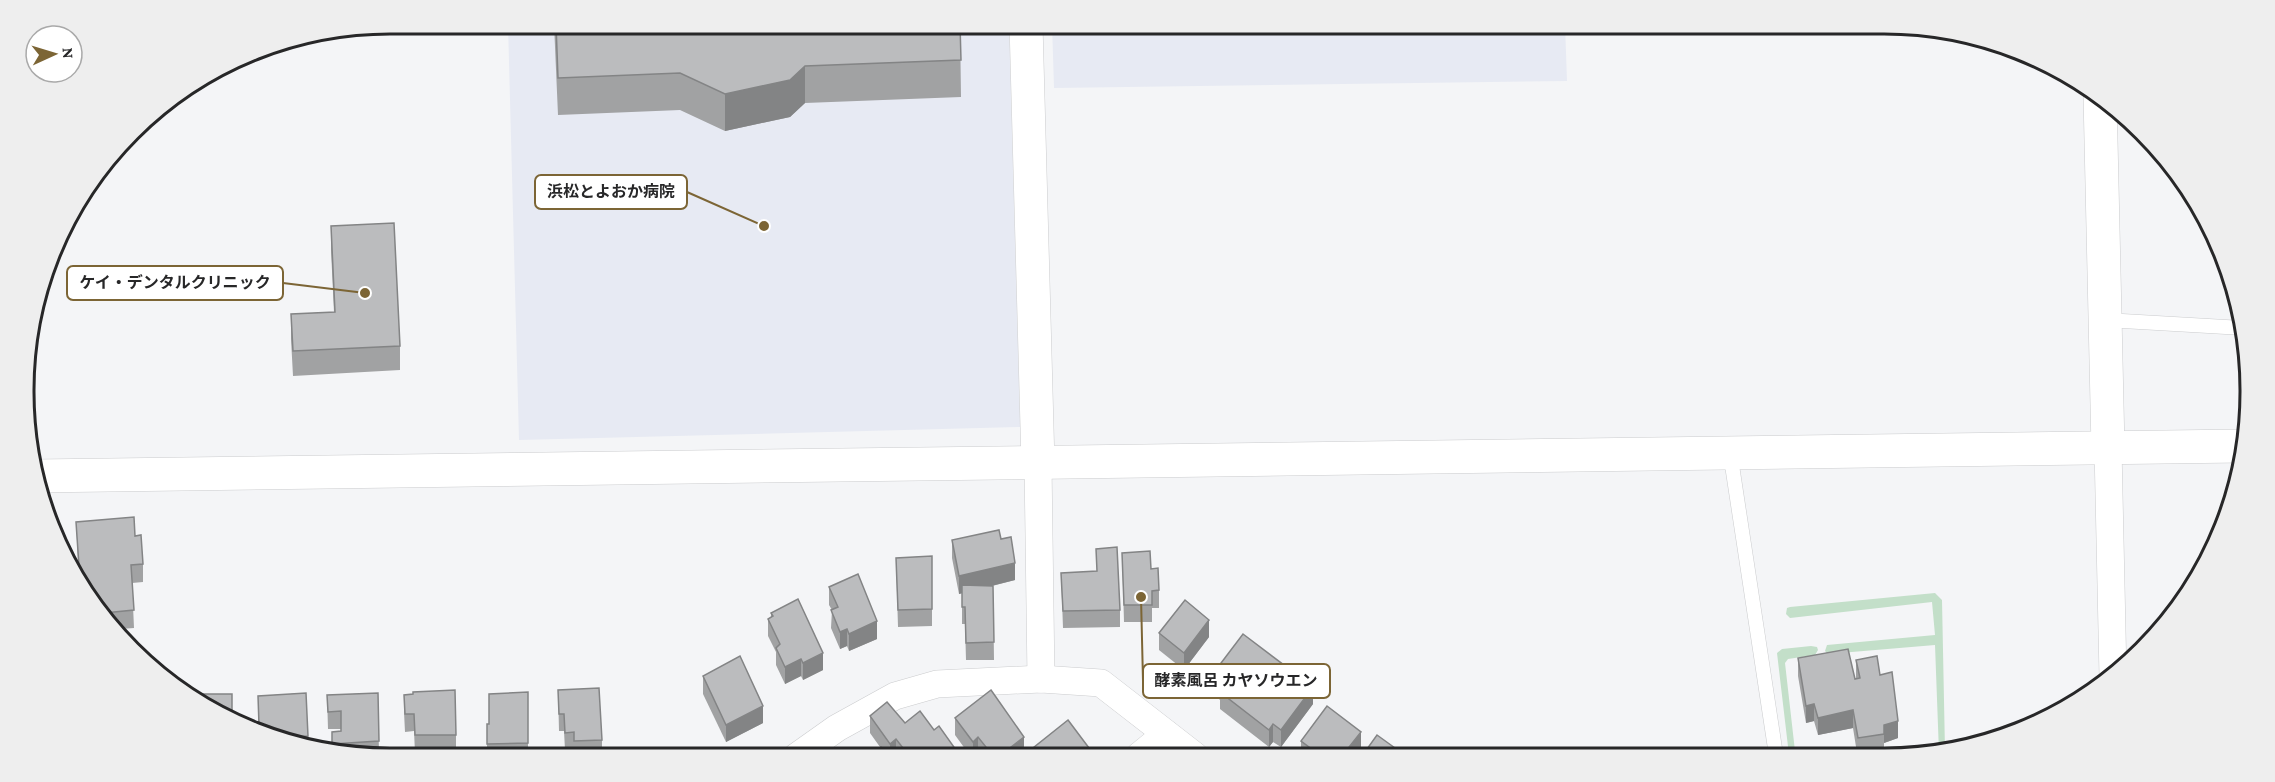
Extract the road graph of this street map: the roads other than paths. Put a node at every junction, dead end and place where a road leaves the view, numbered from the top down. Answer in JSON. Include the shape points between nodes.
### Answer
{"nodes":[{"id":1,"x":1026,"y":34,"type":"edge"},
{"id":2,"x":2100,"y":107,"type":"edge"},
{"id":3,"x":2105,"y":320,"type":"junction"},
{"id":4,"x":2235,"y":328,"type":"edge"},
{"id":5,"x":2236,"y":446,"type":"edge"},
{"id":6,"x":2108,"y":448,"type":"junction"},
{"id":7,"x":1730,"y":452,"type":"junction"},
{"id":8,"x":1038,"y":464,"type":"junction"},
{"id":9,"x":45,"y":476,"type":"edge"},
{"id":10,"x":2113,"y":664,"type":"edge"},
{"id":11,"x":1041,"y":679,"type":"junction"},
{"id":12,"x":1166,"y":734,"type":"junction"},
{"id":13,"x":809,"y":748,"type":"edge"},
{"id":14,"x":1148,"y":748,"type":"edge"},
{"id":15,"x":1184,"y":748,"type":"edge"},
{"id":16,"x":1775,"y":748,"type":"edge"}],
"edges":[{"from":1,"to":8,"type":"street"},
{"from":2,"to":3,"type":"street"},
{"from":3,"to":4,"type":"lane"},
{"from":3,"to":6,"type":"street"},
{"from":5,"to":6,"type":"street"},
{"from":6,"to":7,"type":"street"},
{"from":6,"to":10,"type":"street"},
{"from":7,"to":8,"type":"street"},
{"from":7,"to":16,"type":"lane"},
{"from":8,"to":9,"type":"street"},
{"from":8,"to":11,"type":"street"},
{"from":11,"to":12,"type":"street","via":[[1101,683]]},
{"from":11,"to":13,"type":"street","via":[[937,684],[895,696]]},
{"from":12,"to":14,"type":"street"},
{"from":12,"to":15,"type":"street"}]}
